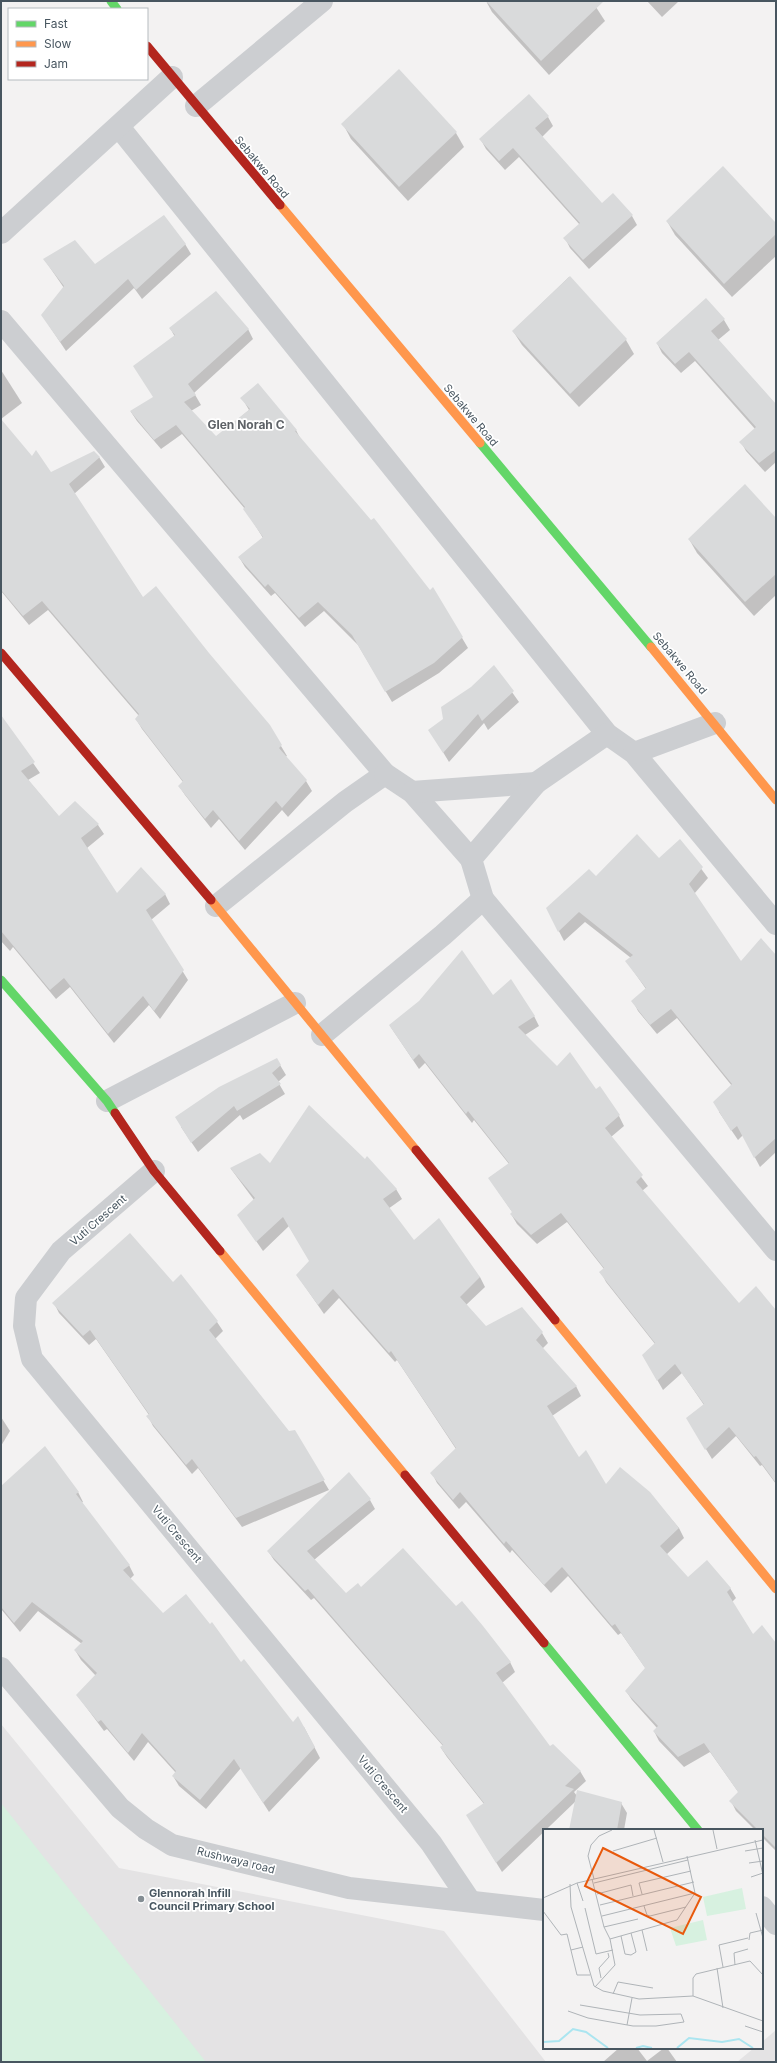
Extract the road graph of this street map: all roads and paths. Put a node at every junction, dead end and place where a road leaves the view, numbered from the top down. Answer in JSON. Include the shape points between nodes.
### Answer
{"nodes":[{"id":1,"x":322,"y":1,"type":"edge"},
{"id":2,"x":148,"y":47,"type":"edge"},
{"id":3,"x":172,"y":77,"type":"junction"},
{"id":4,"x":196,"y":106,"type":"junction"},
{"id":5,"x":119,"y":127,"type":"junction"},
{"id":6,"x":1,"y":233,"type":"edge"},
{"id":7,"x":1,"y":321,"type":"edge"},
{"id":8,"x":1,"y":653,"type":"edge"},
{"id":9,"x":715,"y":723,"type":"junction"},
{"id":10,"x":607,"y":734,"type":"junction"},
{"id":11,"x":634,"y":753,"type":"junction"},
{"id":12,"x":385,"y":774,"type":"junction"},
{"id":13,"x":536,"y":783,"type":"junction"},
{"id":14,"x":412,"y":792,"type":"junction"},
{"id":15,"x":776,"y":800,"type":"edge"},
{"id":16,"x":471,"y":859,"type":"junction"},
{"id":17,"x":483,"y":899,"type":"junction"},
{"id":18,"x":216,"y":906,"type":"junction"},
{"id":19,"x":776,"y":924,"type":"edge"},
{"id":20,"x":1,"y":980,"type":"edge"},
{"id":21,"x":294,"y":1003,"type":"junction"},
{"id":22,"x":322,"y":1035,"type":"junction"},
{"id":23,"x":107,"y":1101,"type":"junction"},
{"id":24,"x":154,"y":1171,"type":"junction"},
{"id":25,"x":776,"y":1250,"type":"edge"},
{"id":26,"x":776,"y":1589,"type":"edge"},
{"id":27,"x":1,"y":1668,"type":"edge"},
{"id":28,"x":697,"y":1829,"type":"edge"},
{"id":29,"x":470,"y":1901,"type":"junction"},
{"id":30,"x":763,"y":1909,"type":"edge"},
{"id":31,"x":543,"y":1910,"type":"edge"},
{"id":32,"x":776,"y":1924,"type":"edge"},
{"id":33,"x":763,"y":1932,"type":"edge"},
{"id":34,"x":776,"y":1933,"type":"edge"}],
"edges":[{"from":1,"to":4,"type":"street"},
{"from":2,"to":3,"type":"street","name":"Sebakwe Road"},
{"from":3,"to":4,"type":"street","name":"Sebakwe Road"},
{"from":3,"to":5,"type":"street"},
{"from":4,"to":9,"type":"street","name":"Sebakwe Road"},
{"from":5,"to":6,"type":"street"},
{"from":5,"to":10,"type":"street"},
{"from":7,"to":12,"type":"street"},
{"from":8,"to":18,"type":"street"},
{"from":9,"to":11,"type":"street"},
{"from":9,"to":15,"type":"street","name":"Sebakwe Road"},
{"from":10,"to":11,"type":"street"},
{"from":10,"to":13,"type":"street"},
{"from":11,"to":19,"type":"street"},
{"from":12,"to":14,"type":"street"},
{"from":12,"to":18,"type":"street","via":[[345,802]]},
{"from":13,"to":14,"type":"street"},
{"from":13,"to":16,"type":"street"},
{"from":14,"to":16,"type":"street"},
{"from":16,"to":17,"type":"street"},
{"from":17,"to":22,"type":"street"},
{"from":17,"to":25,"type":"street"},
{"from":18,"to":21,"type":"street"},
{"from":20,"to":23,"type":"street"},
{"from":21,"to":22,"type":"street"},
{"from":21,"to":23,"type":"street"},
{"from":22,"to":26,"type":"street"},
{"from":23,"to":24,"type":"street"},
{"from":24,"to":28,"type":"street"},
{"from":24,"to":29,"type":"street","name":"Vuti Crescent","via":[[61,1251],[26,1298],[24,1326],[32,1359],[431,1843]]},
{"from":27,"to":29,"type":"street","name":"Rushwaya road","via":[[120,1808],[146,1829],[172,1845],[349,1888]]},
{"from":29,"to":31,"type":"street","name":"Rushwaya road"},
{"from":30,"to":32,"type":"street"},
{"from":33,"to":34,"type":"street"}]}
